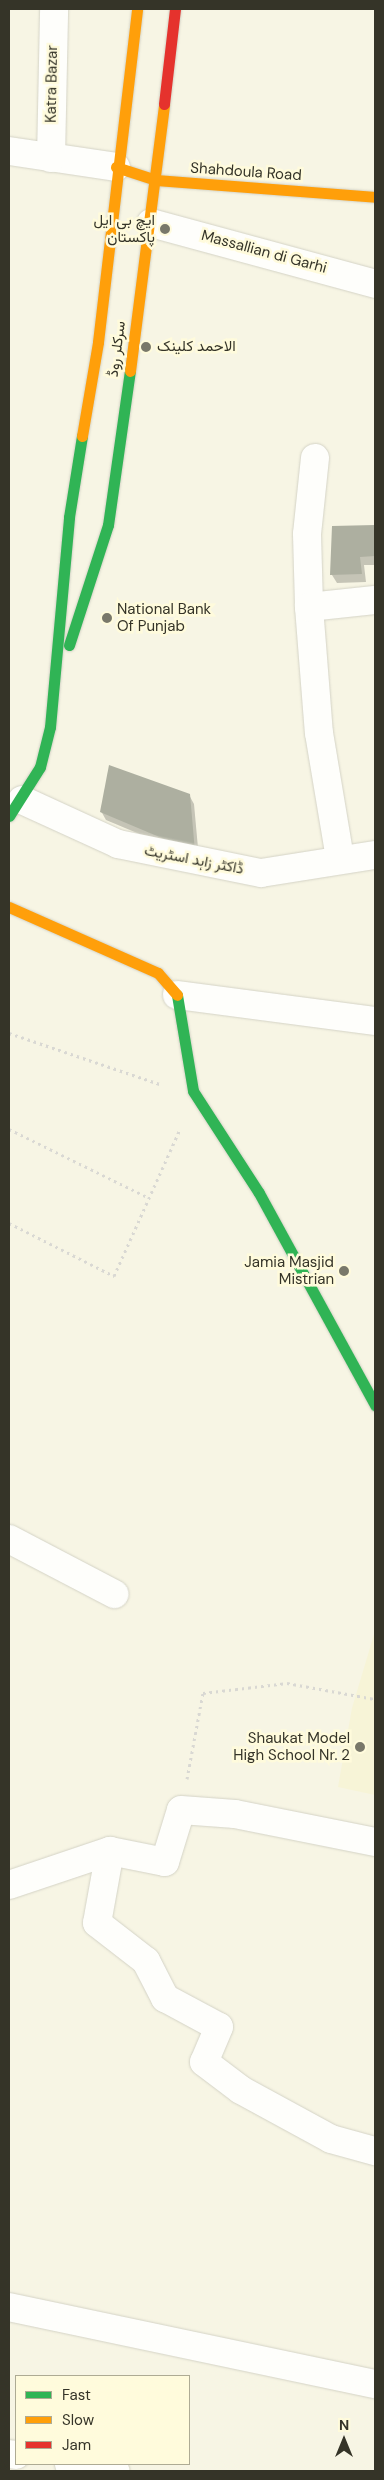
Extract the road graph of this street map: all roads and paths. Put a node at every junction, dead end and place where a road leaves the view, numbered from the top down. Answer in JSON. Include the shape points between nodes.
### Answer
{"nodes":[{"id":1,"x":54,"y":9,"type":"edge"},
{"id":2,"x":137,"y":9,"type":"edge"},
{"id":3,"x":174,"y":9,"type":"edge"},
{"id":4,"x":9,"y":151,"type":"edge"},
{"id":5,"x":51,"y":158,"type":"junction"},
{"id":6,"x":116,"y":167,"type":"junction"},
{"id":7,"x":156,"y":180,"type":"junction"},
{"id":8,"x":375,"y":197,"type":"edge"},
{"id":9,"x":151,"y":223,"type":"junction"},
{"id":10,"x":375,"y":284,"type":"edge"},
{"id":11,"x":315,"y":458,"type":"dead end"},
{"id":12,"x":375,"y":600,"type":"edge"},
{"id":13,"x":309,"y":607,"type":"junction"},
{"id":14,"x":56,"y":687,"type":"junction"},
{"id":15,"x":15,"y":808,"type":"edge"},
{"id":16,"x":375,"y":855,"type":"edge"},
{"id":17,"x":340,"y":859,"type":"junction"},
{"id":18,"x":9,"y":907,"type":"edge"},
{"id":19,"x":177,"y":995,"type":"junction"},
{"id":20,"x":375,"y":1021,"type":"edge"},
{"id":21,"x":9,"y":1033,"type":"edge"},
{"id":22,"x":193,"y":1091,"type":"junction"},
{"id":23,"x":181,"y":1127,"type":"dead end"},
{"id":24,"x":9,"y":1128,"type":"edge"},
{"id":25,"x":147,"y":1197,"type":"junction"},
{"id":26,"x":9,"y":1223,"type":"edge"},
{"id":27,"x":375,"y":1405,"type":"edge"},
{"id":28,"x":9,"y":1539,"type":"edge"},
{"id":29,"x":114,"y":1594,"type":"dead end"},
{"id":30,"x":375,"y":1699,"type":"edge"},
{"id":31,"x":181,"y":1810,"type":"junction"},
{"id":32,"x":375,"y":1842,"type":"edge"},
{"id":33,"x":110,"y":1851,"type":"junction"},
{"id":34,"x":9,"y":1885,"type":"edge"},
{"id":35,"x":375,"y":2151,"type":"edge"},
{"id":36,"x":9,"y":2307,"type":"edge"},
{"id":37,"x":375,"y":2384,"type":"edge"},
{"id":38,"x":76,"y":2465,"type":"edge"},
{"id":39,"x":115,"y":2471,"type":"edge"}],
"edges":[{"from":1,"to":5,"type":"street","name":"Katra Bazar"},
{"from":2,"to":6,"type":"street","name":"سرکلر روڈ"},
{"from":3,"to":7,"type":"street","name":"سرکلر روڈ"},
{"from":4,"to":5,"type":"street"},
{"from":5,"to":6,"type":"street"},
{"from":6,"to":7,"type":"street","name":"Shahdoula Road"},
{"from":6,"to":14,"type":"street","name":"سرکلر روڈ","via":[[98,342],[69,518]]},
{"from":7,"to":8,"type":"street","name":"Shahdoula Road"},
{"from":7,"to":9,"type":"street","name":"سرکلر روڈ"},
{"from":9,"to":10,"type":"street","name":"Massallian di Garhi"},
{"from":9,"to":14,"type":"street","name":"سرکلر روڈ","via":[[108,525]]},
{"from":11,"to":13,"type":"street","via":[[307,534]]},
{"from":12,"to":13,"type":"street"},
{"from":13,"to":17,"type":"street","via":[[319,733]]},
{"from":14,"to":15,"type":"street","name":"سرکلر روڈ","via":[[40,767]]},
{"from":15,"to":17,"type":"street","name":"ڈاکٹر زاہد اسٹریٹ","via":[[118,844],[261,873]]},
{"from":16,"to":17,"type":"street","name":"ڈاکٹر زاہد اسٹریٹ"},
{"from":18,"to":19,"type":"street","via":[[158,973]]},
{"from":19,"to":20,"type":"street"},
{"from":19,"to":22,"type":"street"},
{"from":21,"to":22,"type":"path"},
{"from":22,"to":27,"type":"street","via":[[259,1193]]},
{"from":23,"to":25,"type":"path"},
{"from":24,"to":25,"type":"path"},
{"from":25,"to":26,"type":"path","via":[[114,1276]]},
{"from":28,"to":29,"type":"street"},
{"from":30,"to":31,"type":"path","via":[[287,1684],[203,1693]]},
{"from":31,"to":32,"type":"street","via":[[235,1814]]},
{"from":31,"to":33,"type":"street","via":[[165,1862]]},
{"from":33,"to":34,"type":"street"},
{"from":33,"to":35,"type":"street","via":[[97,1922],[146,1961],[165,1998],[219,2026],[204,2062],[241,2090],[332,2139]]},
{"from":36,"to":37,"type":"street"},
{"from":38,"to":39,"type":"street"}]}
